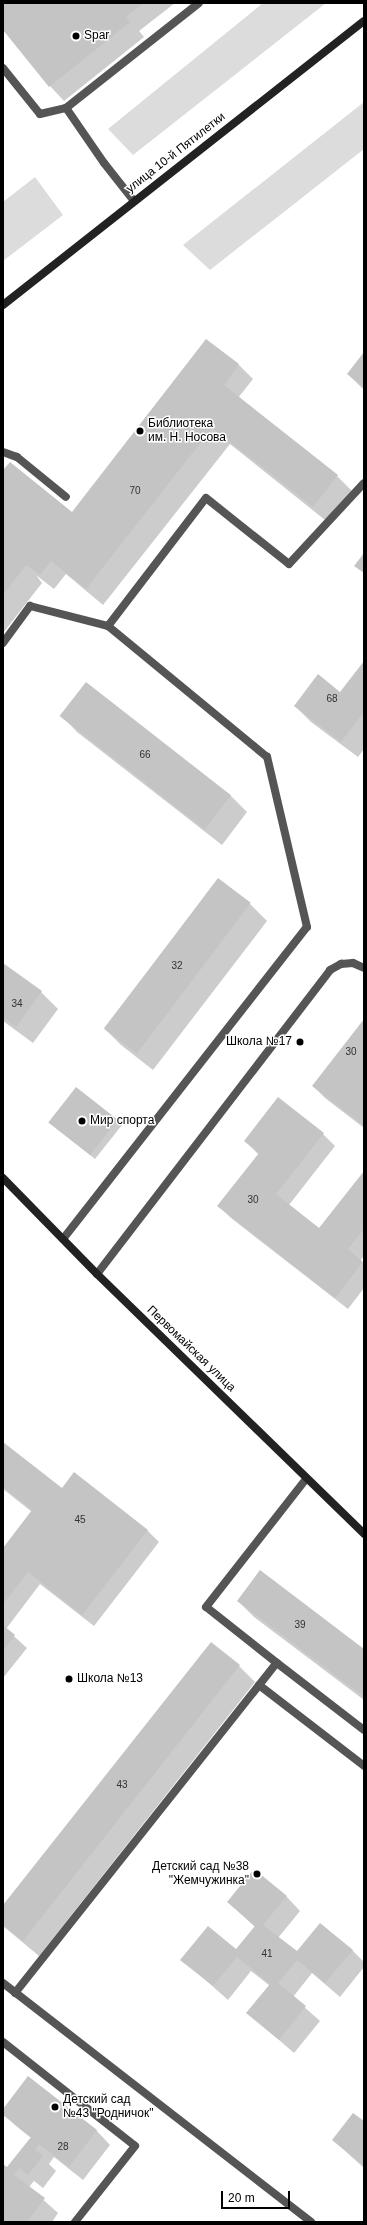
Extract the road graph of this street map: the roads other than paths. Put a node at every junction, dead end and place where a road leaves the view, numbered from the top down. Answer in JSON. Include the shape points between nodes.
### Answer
{"nodes":[{"id":1,"x":200,"y":3,"type":"edge"},
{"id":2,"x":364,"y":21,"type":"edge"},
{"id":3,"x":3,"y":68,"type":"edge"},
{"id":4,"x":66,"y":108,"type":"junction"},
{"id":5,"x":134,"y":201,"type":"junction"},
{"id":6,"x":3,"y":305,"type":"edge"},
{"id":7,"x":3,"y":452,"type":"edge"},
{"id":8,"x":364,"y":483,"type":"edge"},
{"id":9,"x":66,"y":497,"type":"dead end"},
{"id":10,"x":108,"y":626,"type":"junction"},
{"id":11,"x":3,"y":643,"type":"edge"},
{"id":12,"x":364,"y":968,"type":"edge"},
{"id":13,"x":3,"y":1178,"type":"edge"},
{"id":14,"x":63,"y":1239,"type":"junction"},
{"id":15,"x":97,"y":1274,"type":"junction"},
{"id":16,"x":306,"y":1479,"type":"junction"},
{"id":17,"x":364,"y":1534,"type":"edge"},
{"id":18,"x":277,"y":1663,"type":"junction"},
{"id":19,"x":259,"y":1685,"type":"junction"},
{"id":20,"x":364,"y":1730,"type":"edge"},
{"id":21,"x":363,"y":1764,"type":"edge"},
{"id":22,"x":3,"y":1983,"type":"edge"},
{"id":23,"x":16,"y":1993,"type":"junction"},
{"id":24,"x":3,"y":2042,"type":"edge"},
{"id":25,"x":75,"y":2222,"type":"edge"},
{"id":26,"x":311,"y":2222,"type":"edge"}],
"edges":[{"from":1,"to":4,"type":"lane"},
{"from":2,"to":5,"type":"street","name":"улица 10-й Пятилетки"},
{"from":3,"to":4,"type":"lane","via":[[40,114]]},
{"from":4,"to":5,"type":"lane"},
{"from":5,"to":6,"type":"street","name":"улица 10-й Пятилетки"},
{"from":7,"to":9,"type":"lane","via":[[17,457]]},
{"from":8,"to":10,"type":"lane","via":[[289,564],[206,498]]},
{"from":10,"to":11,"type":"lane","via":[[30,606]]},
{"from":10,"to":14,"type":"lane","via":[[267,757],[307,927]]},
{"from":12,"to":15,"type":"lane","via":[[353,963],[341,964],[330,970]]},
{"from":13,"to":14,"type":"street","name":"Первомайская улица"},
{"from":14,"to":15,"type":"street","name":"Первомайская улица"},
{"from":15,"to":16,"type":"street","name":"Первомайская улица"},
{"from":16,"to":17,"type":"street","name":"Первомайская улица"},
{"from":16,"to":18,"type":"lane","via":[[206,1607]]},
{"from":18,"to":19,"type":"lane"},
{"from":18,"to":20,"type":"lane"},
{"from":19,"to":21,"type":"lane"},
{"from":19,"to":23,"type":"lane"},
{"from":22,"to":23,"type":"lane"},
{"from":23,"to":26,"type":"lane"},
{"from":24,"to":25,"type":"lane","via":[[135,2146]]}]}
